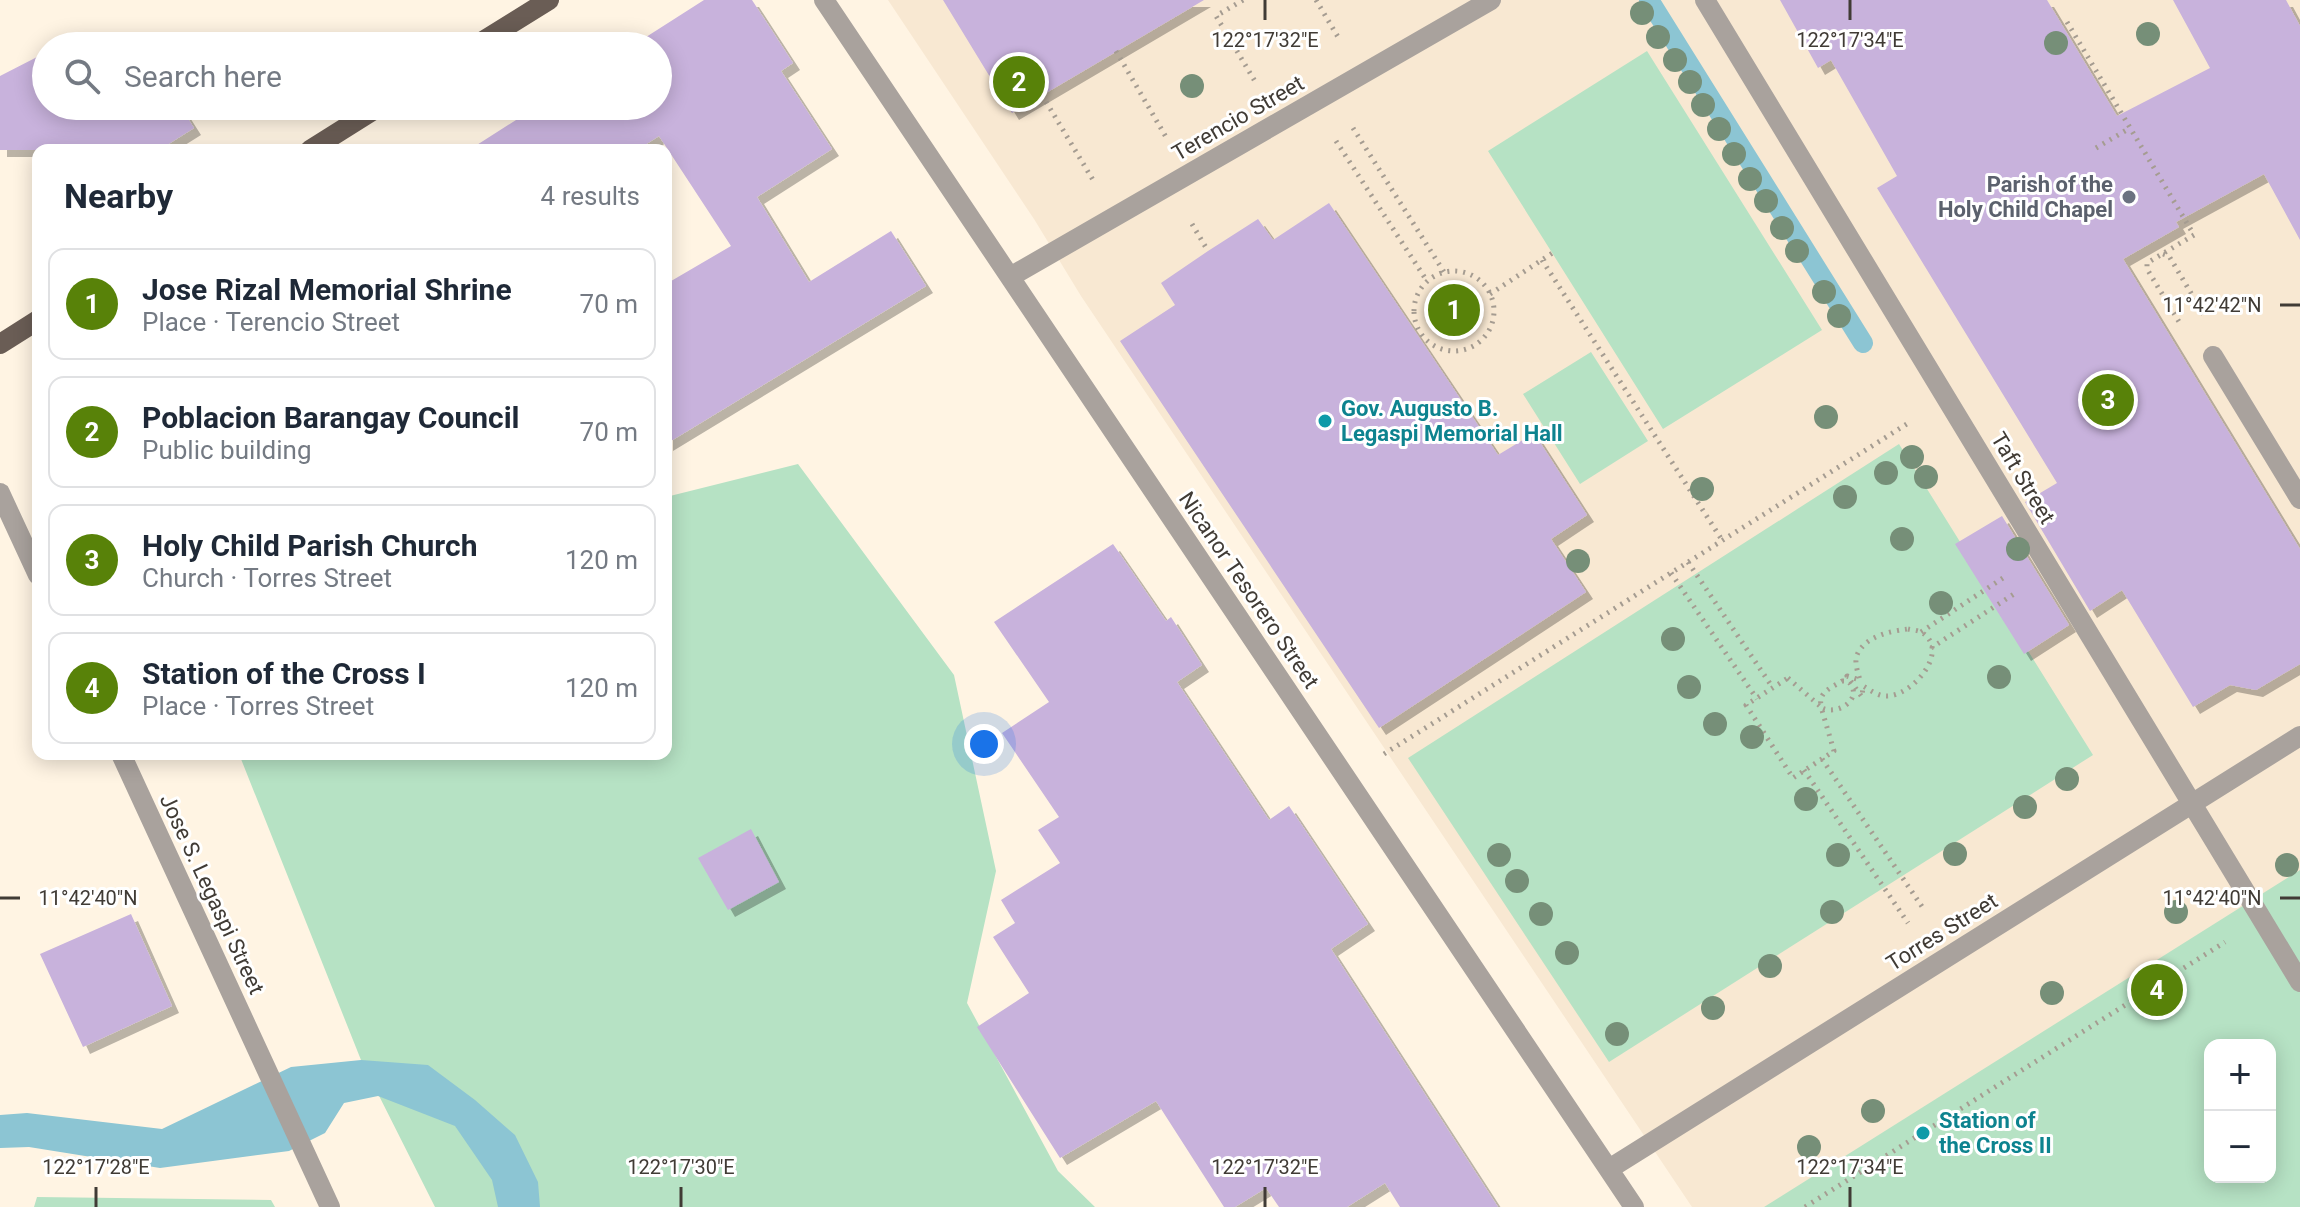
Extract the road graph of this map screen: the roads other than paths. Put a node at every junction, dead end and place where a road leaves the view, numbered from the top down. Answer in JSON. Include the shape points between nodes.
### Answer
{"nodes":[{"id":1,"x":549,"y":0,"type":"edge"},
{"id":2,"x":824,"y":0,"type":"edge"},
{"id":3,"x":1491,"y":0,"type":"edge"},
{"id":4,"x":1705,"y":0,"type":"edge"},
{"id":5,"x":498,"y":32,"type":"edge"},
{"id":6,"x":358,"y":120,"type":"edge"},
{"id":7,"x":320,"y":144,"type":"edge"},
{"id":8,"x":1010,"y":277,"type":"junction"},
{"id":9,"x":32,"y":324,"type":"edge"},
{"id":10,"x":0,"y":344,"type":"edge"},
{"id":11,"x":2213,"y":356,"type":"road end"},
{"id":12,"x":0,"y":493,"type":"edge"},
{"id":13,"x":2300,"y":499,"type":"edge"},
{"id":14,"x":32,"y":562,"type":"edge"},
{"id":15,"x":2300,"y":736,"type":"edge"},
{"id":16,"x":124,"y":760,"type":"edge"},
{"id":17,"x":2192,"y":803,"type":"junction"},
{"id":18,"x":2300,"y":982,"type":"edge"},
{"id":19,"x":1609,"y":1169,"type":"junction"},
{"id":20,"x":330,"y":1207,"type":"edge"},
{"id":21,"x":1634,"y":1207,"type":"edge"}],
"edges":[{"from":1,"to":5,"type":"main road"},
{"from":2,"to":8,"type":"street","name":"Nicanor Tesorero Street"},
{"from":3,"to":8,"type":"street","name":"Terencio Street"},
{"from":4,"to":17,"type":"street","name":"Taft Street"},
{"from":6,"to":7,"type":"main road"},
{"from":8,"to":19,"type":"street","name":"Nicanor Tesorero Street"},
{"from":9,"to":10,"type":"main road"},
{"from":11,"to":13,"type":"street"},
{"from":12,"to":14,"type":"street"},
{"from":15,"to":17,"type":"street","name":"Torres Street"},
{"from":16,"to":20,"type":"street","name":"Jose S. Legaspi Street"},
{"from":17,"to":18,"type":"street","name":"Taft Street"},
{"from":17,"to":19,"type":"street","name":"Torres Street"},
{"from":19,"to":21,"type":"street","name":"Nicanor Tesorero Street"}]}
